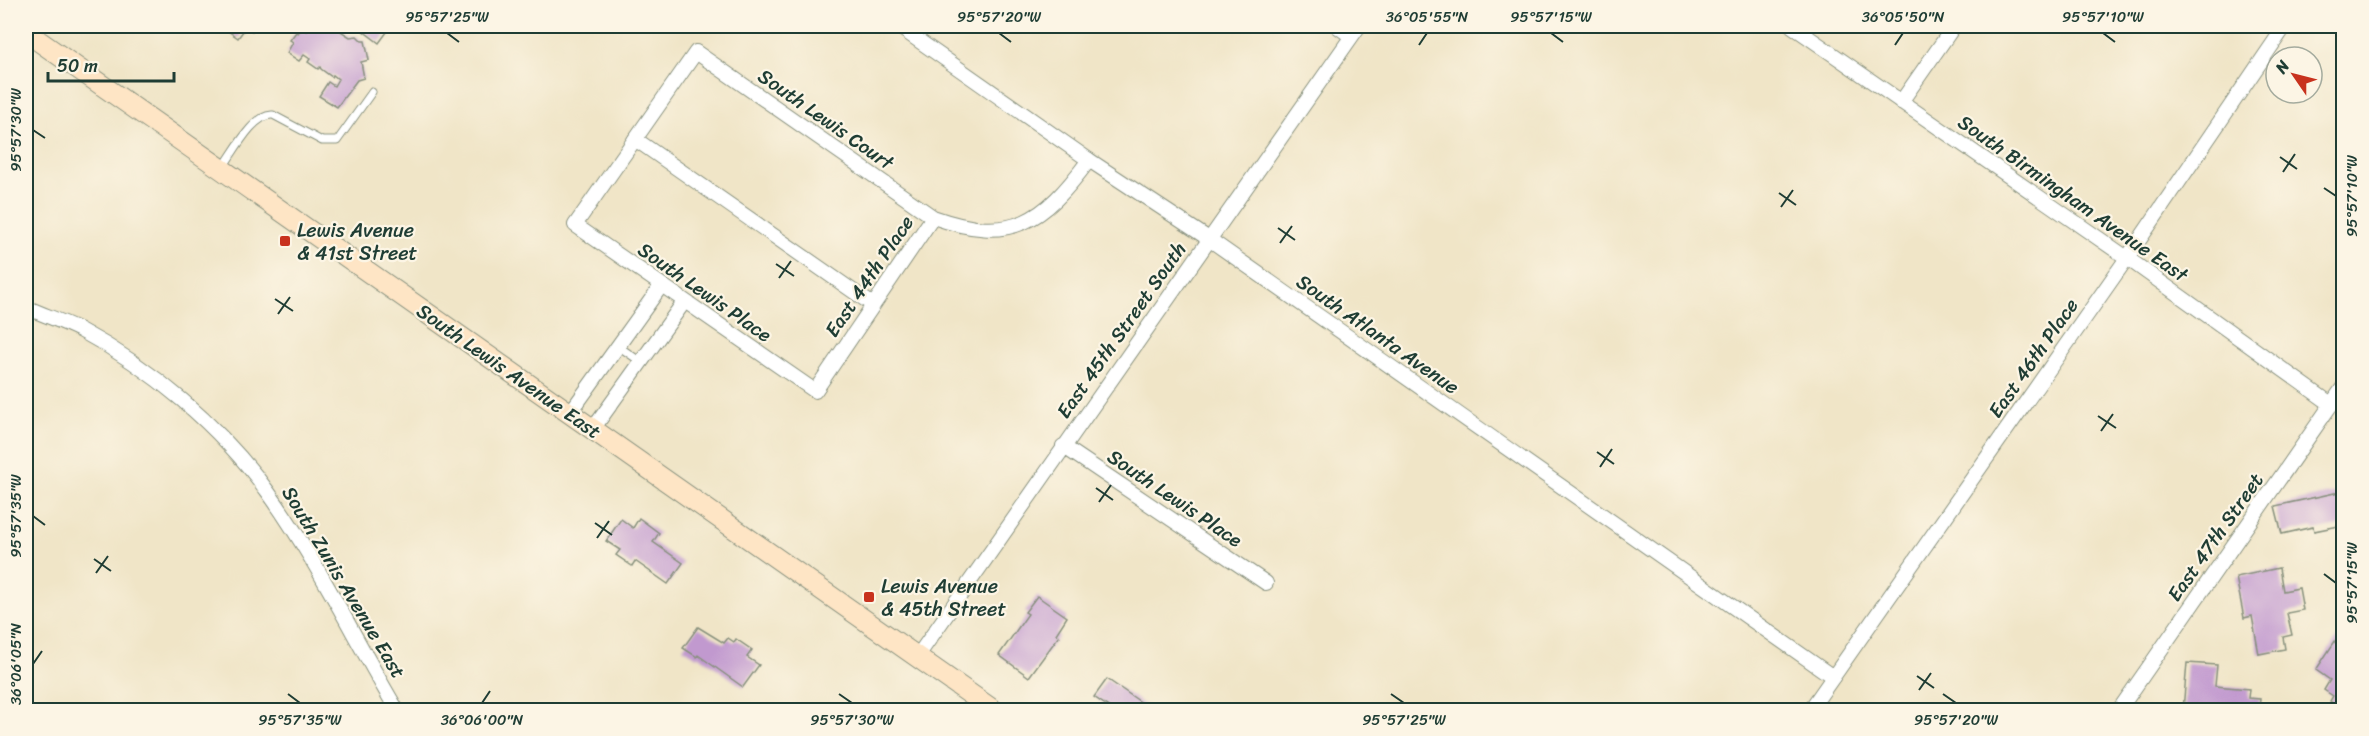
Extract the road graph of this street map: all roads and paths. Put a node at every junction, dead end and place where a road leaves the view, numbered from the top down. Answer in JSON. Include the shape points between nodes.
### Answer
{"nodes":[{"id":1,"x":898,"y":26,"type":"edge"},
{"id":2,"x":1337,"y":26,"type":"edge"},
{"id":3,"x":1792,"y":26,"type":"edge"},
{"id":4,"x":1954,"y":26,"type":"edge"},
{"id":5,"x":2285,"y":26,"type":"edge"},
{"id":6,"x":1355,"y":31,"type":"edge"},
{"id":7,"x":26,"y":32,"type":"edge"},
{"id":8,"x":372,"y":92,"type":"dead end"},
{"id":9,"x":1901,"y":102,"type":"junction"},
{"id":10,"x":635,"y":140,"type":"junction"},
{"id":11,"x":1089,"y":160,"type":"junction"},
{"id":12,"x":221,"y":170,"type":"junction"},
{"id":13,"x":933,"y":218,"type":"junction"},
{"id":14,"x":1209,"y":239,"type":"junction"},
{"id":15,"x":2127,"y":258,"type":"junction"},
{"id":16,"x":661,"y":286,"type":"junction"},
{"id":17,"x":684,"y":302,"type":"junction"},
{"id":18,"x":873,"y":305,"type":"junction"},
{"id":19,"x":26,"y":307,"type":"edge"},
{"id":20,"x":618,"y":346,"type":"junction"},
{"id":21,"x":641,"y":362,"type":"junction"},
{"id":22,"x":2343,"y":386,"type":"edge"},
{"id":23,"x":815,"y":391,"type":"joint"},
{"id":24,"x":2331,"y":404,"type":"junction"},
{"id":25,"x":570,"y":413,"type":"junction"},
{"id":26,"x":593,"y":429,"type":"junction"},
{"id":27,"x":1063,"y":446,"type":"junction"},
{"id":28,"x":1266,"y":583,"type":"dead end"},
{"id":29,"x":917,"y":657,"type":"junction"},
{"id":30,"x":1833,"y":677,"type":"junction"},
{"id":31,"x":397,"y":711,"type":"edge"},
{"id":32,"x":993,"y":711,"type":"edge"},
{"id":33,"x":1810,"y":711,"type":"edge"},
{"id":34,"x":2119,"y":711,"type":"edge"}],
"edges":[{"from":1,"to":11,"type":"street","name":"South Atlanta Avenue"},
{"from":2,"to":6,"type":"street"},
{"from":3,"to":9,"type":"street","name":"South Birmingham Avenue East"},
{"from":4,"to":9,"type":"street"},
{"from":5,"to":15,"type":"street","name":"East 46th Place"},
{"from":6,"to":14,"type":"street","name":"East 45th Street South"},
{"from":7,"to":12,"type":"main road","name":"South Lewis Avenue East"},
{"from":8,"to":12,"type":"lane","via":[[337,141],[322,141],[266,114],[257,120]]},
{"from":9,"to":15,"type":"street","name":"South Birmingham Avenue East"},
{"from":10,"to":13,"type":"street","name":"South Lewis Court","via":[[696,52]]},
{"from":10,"to":16,"type":"street","name":"South Lewis Place","via":[[574,225]]},
{"from":10,"to":18,"type":"street"},
{"from":11,"to":13,"type":"street","name":"East 44th Place","via":[[1057,201],[1035,217],[1013,226],[977,229]]},
{"from":11,"to":14,"type":"street","name":"South Atlanta Avenue"},
{"from":12,"to":25,"type":"main road","name":"South Lewis Avenue East"},
{"from":13,"to":18,"type":"street","name":"East 44th Place"},
{"from":14,"to":27,"type":"street","name":"East 45th Street South"},
{"from":14,"to":30,"type":"street","name":"South Atlanta Avenue"},
{"from":15,"to":24,"type":"street","name":"South Birmingham Avenue East"},
{"from":15,"to":30,"type":"street","name":"East 46th Place"},
{"from":16,"to":17,"type":"street","name":"South Lewis Place"},
{"from":16,"to":20,"type":"street"},
{"from":17,"to":21,"type":"street"},
{"from":17,"to":23,"type":"street","name":"South Lewis Place"},
{"from":18,"to":23,"type":"street","name":"East 44th Place"},
{"from":19,"to":31,"type":"street","name":"South Zunis Avenue East","via":[[79,330],[131,362],[185,404],[228,446],[267,491],[302,544]]},
{"from":20,"to":21,"type":"lane"},
{"from":20,"to":25,"type":"street"},
{"from":21,"to":26,"type":"street"},
{"from":22,"to":24,"type":"street","name":"East 47th Street"},
{"from":24,"to":34,"type":"street","name":"East 47th Street"},
{"from":25,"to":26,"type":"main road","name":"South Lewis Avenue East"},
{"from":26,"to":29,"type":"main road","name":"South Lewis Avenue East"},
{"from":27,"to":28,"type":"street","name":"South Lewis Place"},
{"from":27,"to":29,"type":"street","name":"East 45th Street South"},
{"from":29,"to":32,"type":"main road","name":"South Lewis Avenue East"},
{"from":30,"to":33,"type":"street","name":"East 46th Place"}]}
